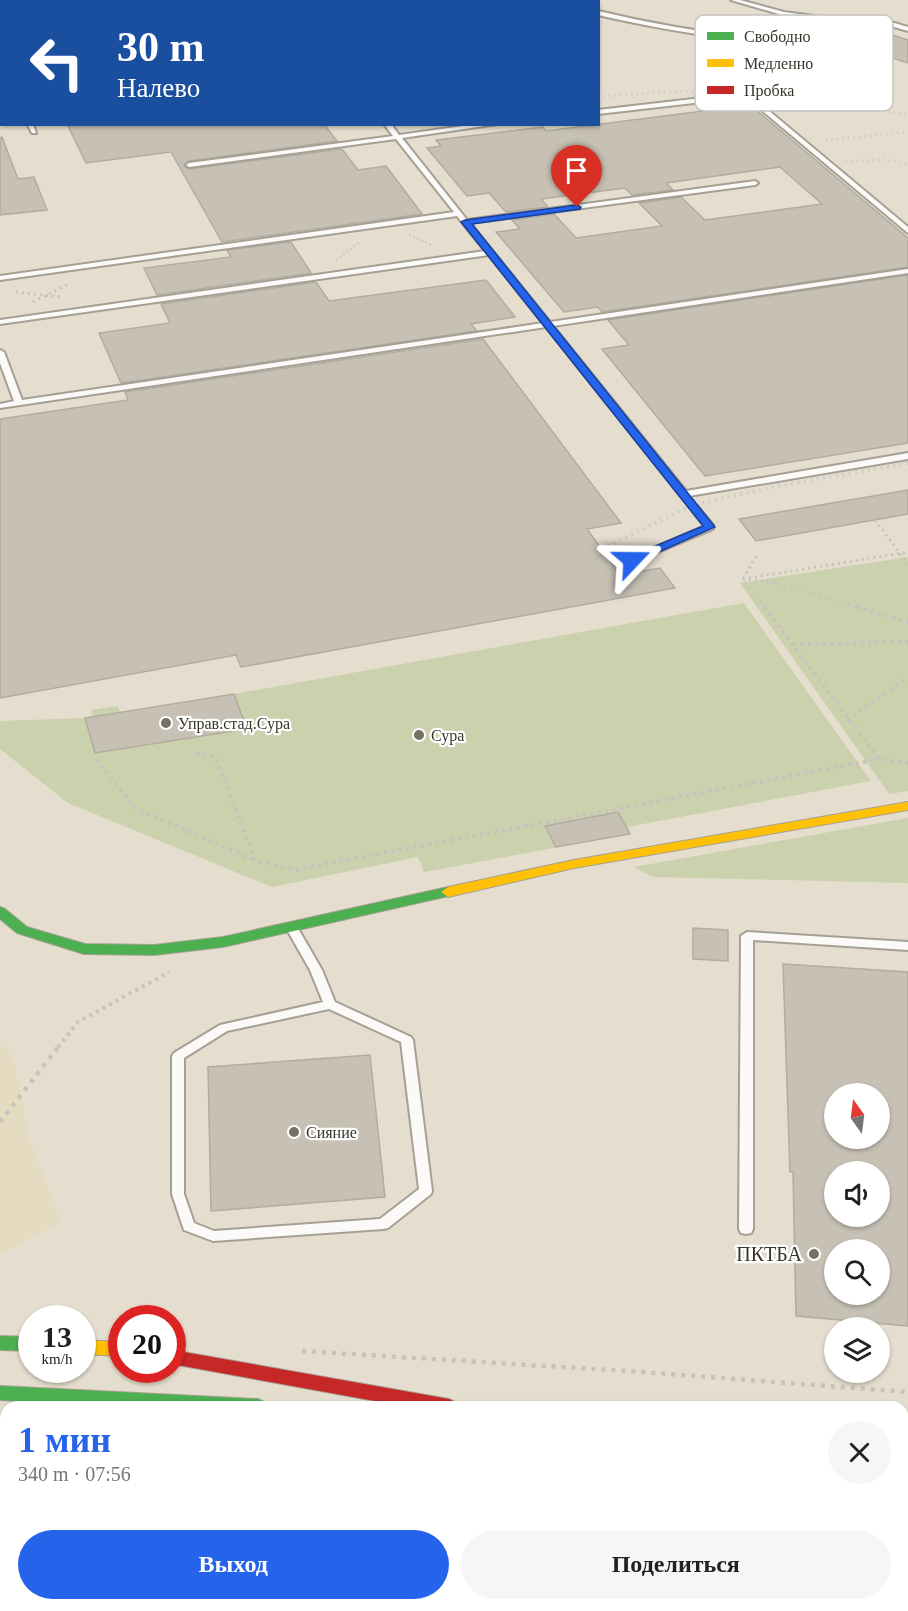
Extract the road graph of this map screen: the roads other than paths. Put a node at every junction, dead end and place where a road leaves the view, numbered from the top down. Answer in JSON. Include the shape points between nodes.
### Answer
{"nodes":[{"id":1,"x":734,"y":0,"type":"edge"},
{"id":2,"x":755,"y":0,"type":"edge"},
{"id":3,"x":744,"y":3,"type":"junction"},
{"id":4,"x":600,"y":13,"type":"edge"},
{"id":5,"x":784,"y":14,"type":"joint"},
{"id":6,"x":791,"y":15,"type":"edge"},
{"id":7,"x":893,"y":25,"type":"edge"},
{"id":8,"x":908,"y":29,"type":"edge"},
{"id":9,"x":695,"y":33,"type":"edge"},
{"id":10,"x":695,"y":100,"type":"edge"},
{"id":11,"x":767,"y":111,"type":"edge"},
{"id":12,"x":600,"y":112,"type":"edge"},
{"id":13,"x":31,"y":126,"type":"edge"},
{"id":14,"x":388,"y":126,"type":"edge"},
{"id":15,"x":478,"y":126,"type":"edge"},
{"id":16,"x":34,"y":132,"type":"dead end"},
{"id":17,"x":396,"y":136,"type":"junction"},
{"id":18,"x":189,"y":165,"type":"dead end"},
{"id":19,"x":755,"y":183,"type":"dead end"},
{"id":20,"x":458,"y":214,"type":"junction"},
{"id":21,"x":465,"y":222,"type":"junction"},
{"id":22,"x":908,"y":231,"type":"edge"},
{"id":23,"x":490,"y":253,"type":"junction"},
{"id":24,"x":908,"y":271,"type":"edge"},
{"id":25,"x":0,"y":278,"type":"edge"},
{"id":26,"x":0,"y":321,"type":"edge"},
{"id":27,"x":547,"y":325,"type":"junction"},
{"id":28,"x":0,"y":352,"type":"edge"},
{"id":29,"x":18,"y":404,"type":"junction"},
{"id":30,"x":0,"y":406,"type":"edge"},
{"id":31,"x":908,"y":456,"type":"edge"},
{"id":32,"x":683,"y":494,"type":"junction"},
{"id":33,"x":632,"y":560,"type":"dead end"},
{"id":34,"x":908,"y":806,"type":"edge"},
{"id":35,"x":0,"y":912,"type":"edge"},
{"id":36,"x":292,"y":928,"type":"junction"},
{"id":37,"x":908,"y":946,"type":"edge"},
{"id":38,"x":330,"y":1005,"type":"junction"},
{"id":39,"x":746,"y":1229,"type":"dead end"},
{"id":40,"x":0,"y":1343,"type":"edge"},
{"id":41,"x":18,"y":1344,"type":"edge"},
{"id":42,"x":186,"y":1360,"type":"edge"},
{"id":43,"x":0,"y":1393,"type":"edge"},
{"id":44,"x":147,"y":1401,"type":"edge"},
{"id":45,"x":416,"y":1401,"type":"edge"}],
"edges":[{"from":1,"to":3,"type":"lane"},
{"from":2,"to":3,"type":"lane"},
{"from":3,"to":5,"type":"lane"},
{"from":4,"to":9,"type":"lane"},
{"from":5,"to":6,"type":"lane"},
{"from":7,"to":8,"type":"lane"},
{"from":10,"to":12,"type":"lane"},
{"from":11,"to":22,"type":"lane"},
{"from":13,"to":16,"type":"lane"},
{"from":14,"to":17,"type":"lane"},
{"from":15,"to":17,"type":"lane"},
{"from":17,"to":18,"type":"lane"},
{"from":17,"to":20,"type":"lane"},
{"from":19,"to":21,"type":"lane"},
{"from":20,"to":21,"type":"lane"},
{"from":20,"to":25,"type":"lane"},
{"from":21,"to":23,"type":"lane"},
{"from":23,"to":26,"type":"lane"},
{"from":23,"to":27,"type":"lane"},
{"from":24,"to":27,"type":"lane"},
{"from":27,"to":29,"type":"lane"},
{"from":27,"to":32,"type":"lane"},
{"from":28,"to":29,"type":"lane"},
{"from":29,"to":30,"type":"lane"},
{"from":31,"to":32,"type":"lane"},
{"from":32,"to":33,"type":"lane","via":[[710,527]]},
{"from":34,"to":36,"type":"street","via":[[574,864]]},
{"from":35,"to":36,"type":"street","via":[[22,930],[84,949],[154,950]]},
{"from":36,"to":38,"type":"lane"},
{"from":37,"to":39,"type":"lane","via":[[747,936]]},
{"from":38,"to":38,"type":"lane","via":[[406,1040],[426,1191],[383,1224],[213,1236],[189,1226],[178,1194],[178,1056],[224,1028]]},
{"from":40,"to":41,"type":"street"},
{"from":42,"to":45,"type":"street"},
{"from":43,"to":44,"type":"street"}]}
